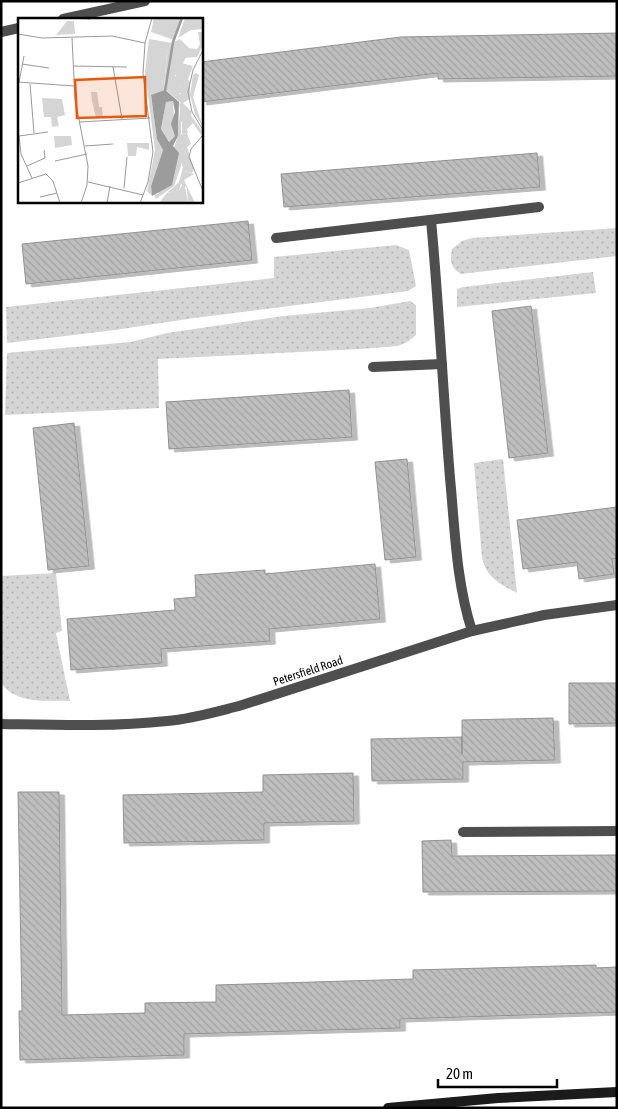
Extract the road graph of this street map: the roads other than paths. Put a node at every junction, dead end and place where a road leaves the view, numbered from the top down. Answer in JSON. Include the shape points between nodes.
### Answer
{"nodes":[{"id":1,"x":145,"y":1,"type":"edge"},
{"id":2,"x":68,"y":18,"type":"edge"},
{"id":3,"x":18,"y":28,"type":"edge"},
{"id":4,"x":1,"y":32,"type":"edge"},
{"id":5,"x":540,"y":207,"type":"dead end"},
{"id":6,"x":431,"y":220,"type":"junction"},
{"id":7,"x":276,"y":238,"type":"dead end"},
{"id":8,"x":442,"y":364,"type":"junction"},
{"id":9,"x":374,"y":366,"type":"dead end"},
{"id":10,"x":617,"y":605,"type":"edge"},
{"id":11,"x":472,"y":631,"type":"junction"},
{"id":12,"x":1,"y":724,"type":"edge"},
{"id":13,"x":617,"y":831,"type":"edge"},
{"id":14,"x":463,"y":832,"type":"dead end"},
{"id":15,"x":617,"y":1092,"type":"edge"},
{"id":16,"x":388,"y":1108,"type":"edge"}],
"edges":[{"from":1,"to":2,"type":"street"},
{"from":3,"to":4,"type":"street"},
{"from":5,"to":6,"type":"street"},
{"from":6,"to":7,"type":"street"},
{"from":6,"to":8,"type":"street"},
{"from":8,"to":9,"type":"street"},
{"from":8,"to":11,"type":"street","via":[[458,572]]},
{"from":10,"to":11,"type":"street","name":"Petersfield Road","via":[[544,615]]},
{"from":11,"to":12,"type":"street","name":"Petersfield Road","via":[[205,715],[124,725]]},
{"from":13,"to":14,"type":"street"},
{"from":15,"to":16,"type":"street","via":[[578,1092]]}]}
